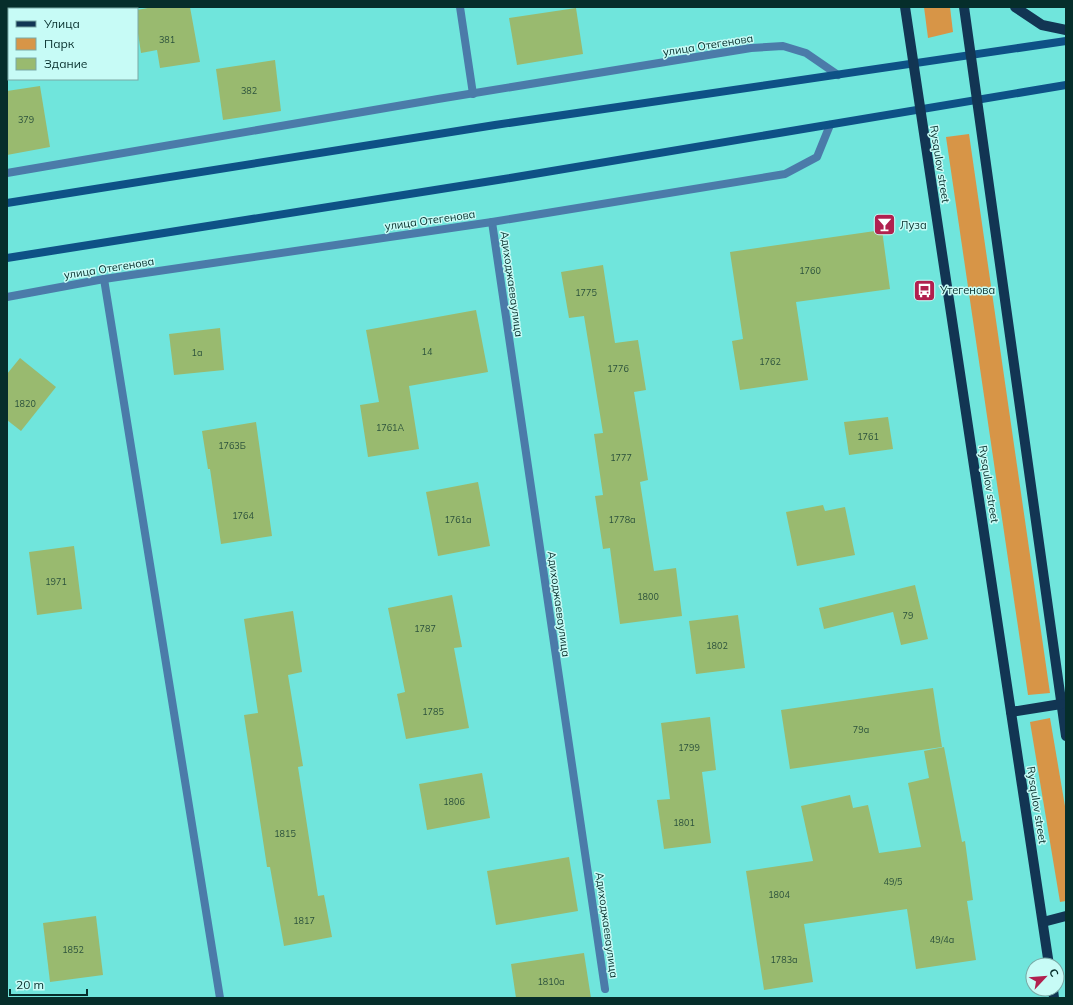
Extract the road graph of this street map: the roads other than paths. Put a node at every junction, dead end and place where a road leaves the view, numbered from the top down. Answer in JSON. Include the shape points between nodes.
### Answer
{"nodes":[{"id":1,"x":460,"y":7,"type":"edge"},
{"id":2,"x":905,"y":7,"type":"edge"},
{"id":3,"x":964,"y":7,"type":"edge"},
{"id":4,"x":1014,"y":7,"type":"edge"},
{"id":5,"x":1066,"y":30,"type":"edge"},
{"id":6,"x":1066,"y":41,"type":"edge"},
{"id":7,"x":971,"y":56,"type":"junction"},
{"id":8,"x":913,"y":64,"type":"junction"},
{"id":9,"x":838,"y":75,"type":"junction"},
{"id":10,"x":1066,"y":85,"type":"edge"},
{"id":11,"x":473,"y":94,"type":"junction"},
{"id":12,"x":977,"y":99,"type":"junction"},
{"id":13,"x":920,"y":110,"type":"junction"},
{"id":14,"x":830,"y":125,"type":"junction"},
{"id":15,"x":7,"y":173,"type":"edge"},
{"id":16,"x":7,"y":203,"type":"edge"},
{"id":17,"x":492,"y":222,"type":"junction"},
{"id":18,"x":7,"y":258,"type":"edge"},
{"id":19,"x":104,"y":279,"type":"junction"},
{"id":20,"x":7,"y":297,"type":"edge"},
{"id":21,"x":1061,"y":704,"type":"junction"},
{"id":22,"x":1011,"y":712,"type":"junction"},
{"id":23,"x":1066,"y":736,"type":"edge"},
{"id":24,"x":1066,"y":916,"type":"edge"},
{"id":25,"x":1043,"y":922,"type":"junction"},
{"id":26,"x":1048,"y":957,"type":"edge"},
{"id":27,"x":606,"y":989,"type":"dead end"},
{"id":28,"x":220,"y":998,"type":"edge"}],
"edges":[{"from":1,"to":11,"type":"street"},
{"from":2,"to":8,"type":"main road","name":"Rysqulov street"},
{"from":3,"to":7,"type":"main road"},
{"from":4,"to":5,"type":"main road","via":[[1042,25]]},
{"from":6,"to":7,"type":"street"},
{"from":7,"to":8,"type":"street"},
{"from":7,"to":12,"type":"main road"},
{"from":8,"to":9,"type":"street"},
{"from":8,"to":13,"type":"main road","name":"Rysqulov street"},
{"from":9,"to":11,"type":"street","name":"улица Отегенова","via":[[806,53],[783,46],[751,48]]},
{"from":9,"to":16,"type":"street","via":[[494,125]]},
{"from":10,"to":12,"type":"street"},
{"from":11,"to":15,"type":"street","name":"улица Отегенова"},
{"from":12,"to":13,"type":"street"},
{"from":12,"to":21,"type":"main road"},
{"from":13,"to":14,"type":"street"},
{"from":13,"to":22,"type":"main road","name":"Rysqulov street"},
{"from":14,"to":17,"type":"street","name":"улица Отегенова","via":[[817,157],[785,174]]},
{"from":14,"to":18,"type":"street"},
{"from":17,"to":19,"type":"street","name":"улица Отегенова"},
{"from":17,"to":27,"type":"street","name":"Адиходжаеваулица"},
{"from":19,"to":20,"type":"street","name":"улица Отегенова"},
{"from":19,"to":28,"type":"street"},
{"from":21,"to":22,"type":"main road"},
{"from":21,"to":23,"type":"main road"},
{"from":22,"to":25,"type":"main road","name":"Rysqulov street"},
{"from":24,"to":25,"type":"main road"},
{"from":25,"to":26,"type":"main road","name":"Rysqulov street"}]}
